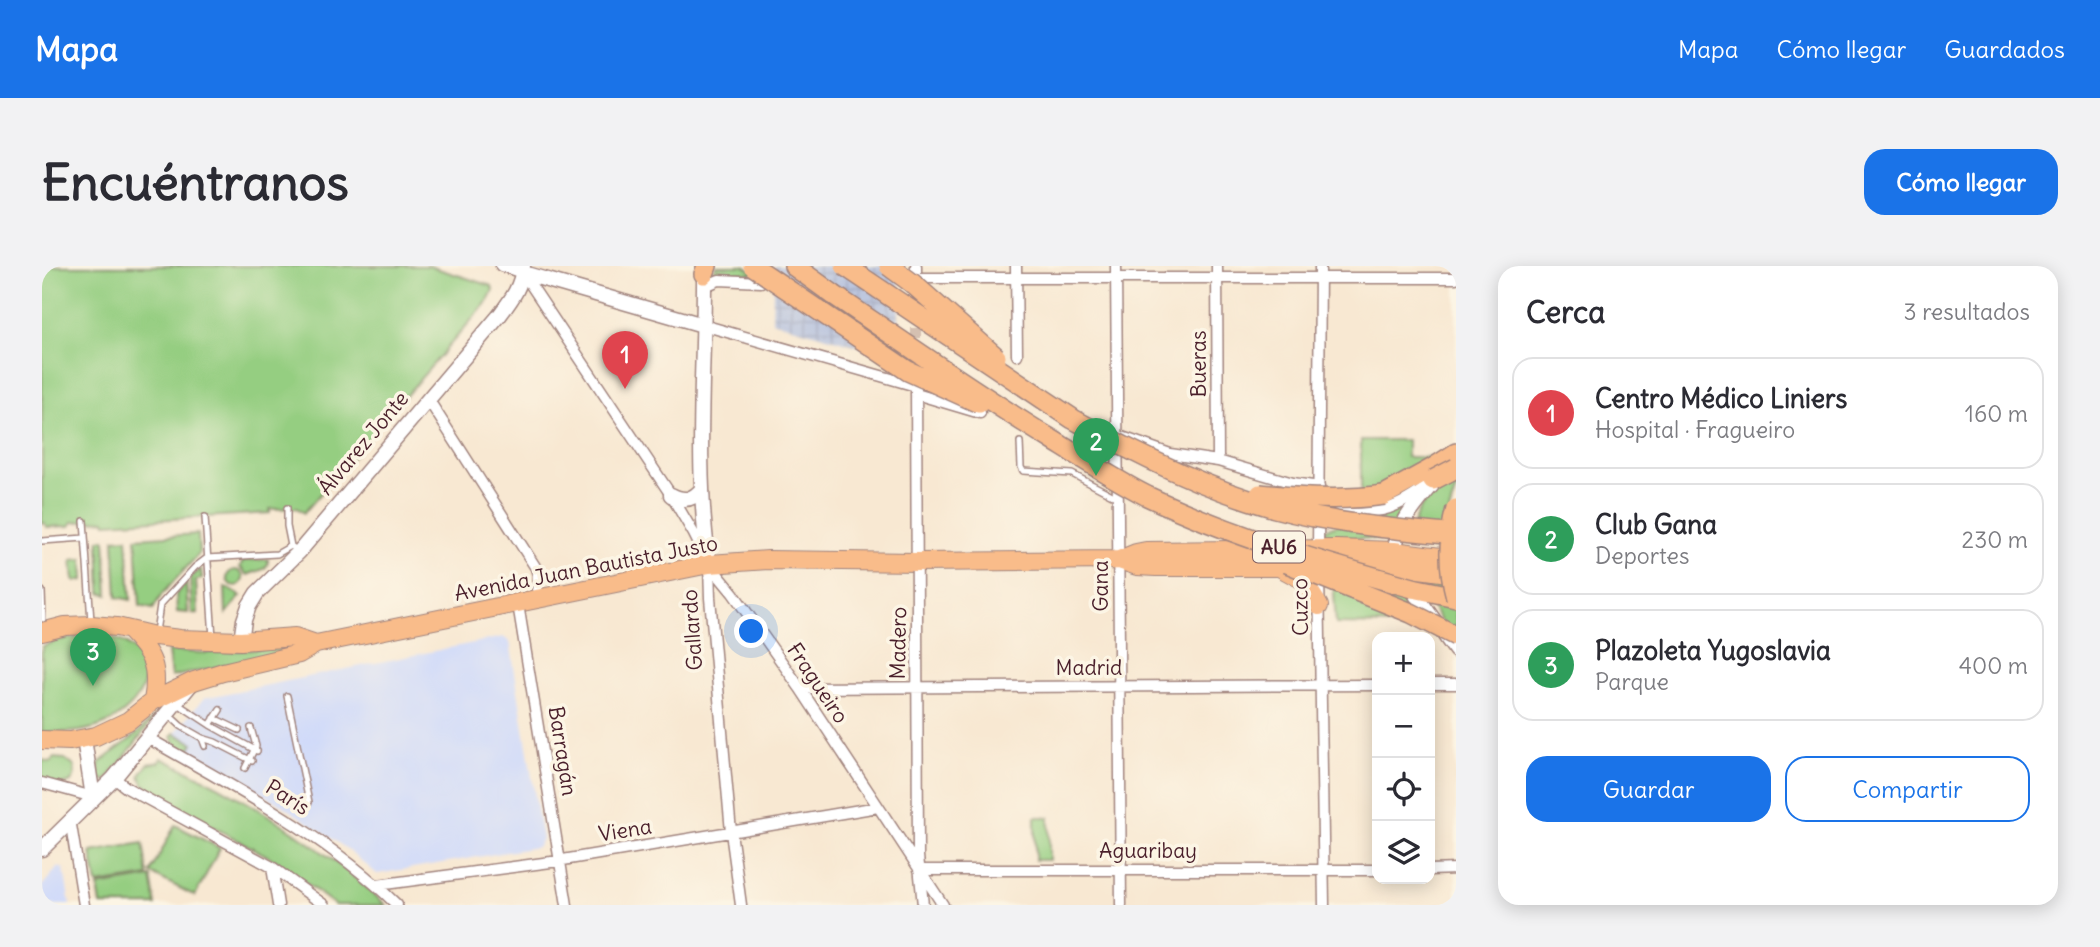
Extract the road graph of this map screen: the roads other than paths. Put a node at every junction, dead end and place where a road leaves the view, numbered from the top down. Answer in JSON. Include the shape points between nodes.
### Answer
{"nodes":[{"id":1,"x":501,"y":266,"type":"edge"},
{"id":2,"x":794,"y":266,"type":"edge"},
{"id":3,"x":845,"y":266,"type":"edge"},
{"id":4,"x":890,"y":266,"type":"edge"},
{"id":5,"x":916,"y":266,"type":"edge"},
{"id":6,"x":1016,"y":266,"type":"edge"},
{"id":7,"x":1116,"y":266,"type":"edge"},
{"id":8,"x":1217,"y":266,"type":"edge"},
{"id":9,"x":1320,"y":266,"type":"edge"},
{"id":10,"x":523,"y":270,"type":"edge"},
{"id":11,"x":705,"y":273,"type":"edge"},
{"id":12,"x":757,"y":274,"type":"edge"},
{"id":13,"x":1016,"y":278,"type":"junction"},
{"id":14,"x":1116,"y":278,"type":"junction"},
{"id":15,"x":1320,"y":278,"type":"junction"},
{"id":16,"x":1456,"y":278,"type":"edge"},
{"id":17,"x":1217,"y":279,"type":"junction"},
{"id":18,"x":703,"y":326,"type":"junction"},
{"id":19,"x":1017,"y":355,"type":"dead end"},
{"id":20,"x":916,"y":387,"type":"junction"},
{"id":21,"x":428,"y":399,"type":"junction"},
{"id":22,"x":1043,"y":401,"type":"junction"},
{"id":23,"x":1003,"y":410,"type":"junction"},
{"id":24,"x":980,"y":413,"type":"dead end"},
{"id":25,"x":1118,"y":436,"type":"junction"},
{"id":26,"x":1020,"y":442,"type":"dead end"},
{"id":27,"x":1456,"y":453,"type":"edge"},
{"id":28,"x":1218,"y":461,"type":"junction"},
{"id":29,"x":1456,"y":461,"type":"edge"},
{"id":30,"x":1447,"y":473,"type":"edge"},
{"id":31,"x":1319,"y":487,"type":"junction"},
{"id":32,"x":702,"y":489,"type":"junction"},
{"id":33,"x":1220,"y":490,"type":"junction"},
{"id":34,"x":671,"y":495,"type":"junction"},
{"id":35,"x":1384,"y":495,"type":"junction"},
{"id":36,"x":1149,"y":496,"type":"junction"},
{"id":37,"x":1119,"y":499,"type":"junction"},
{"id":38,"x":286,"y":508,"type":"dead end"},
{"id":39,"x":1456,"y":509,"type":"edge"},
{"id":40,"x":1319,"y":510,"type":"junction"},
{"id":41,"x":205,"y":517,"type":"dead end"},
{"id":42,"x":84,"y":521,"type":"dead end"},
{"id":43,"x":1456,"y":535,"type":"edge"},
{"id":44,"x":85,"y":538,"type":"junction"},
{"id":45,"x":42,"y":541,"type":"edge"},
{"id":46,"x":295,"y":549,"type":"junction"},
{"id":47,"x":207,"y":558,"type":"junction"},
{"id":48,"x":1318,"y":558,"type":"junction"},
{"id":49,"x":1395,"y":558,"type":"junction"},
{"id":50,"x":1456,"y":559,"type":"edge"},
{"id":51,"x":1119,"y":560,"type":"junction"},
{"id":52,"x":917,"y":562,"type":"junction"},
{"id":53,"x":709,"y":565,"type":"junction"},
{"id":54,"x":1281,"y":568,"type":"junction"},
{"id":55,"x":1456,"y":573,"type":"edge"},
{"id":56,"x":42,"y":591,"type":"edge"},
{"id":57,"x":1456,"y":597,"type":"edge"},
{"id":58,"x":537,"y":600,"type":"junction"},
{"id":59,"x":517,"y":604,"type":"junction"},
{"id":60,"x":1319,"y":606,"type":"junction"},
{"id":61,"x":1411,"y":613,"type":"junction"},
{"id":62,"x":43,"y":623,"type":"edge"},
{"id":63,"x":91,"y":625,"type":"junction"},
{"id":64,"x":129,"y":630,"type":"junction"},
{"id":65,"x":155,"y":636,"type":"junction"},
{"id":66,"x":1456,"y":636,"type":"edge"},
{"id":67,"x":241,"y":640,"type":"junction"},
{"id":68,"x":213,"y":641,"type":"junction"},
{"id":69,"x":316,"y":643,"type":"junction"},
{"id":70,"x":1456,"y":651,"type":"edge"},
{"id":71,"x":194,"y":681,"type":"junction"},
{"id":72,"x":1435,"y":684,"type":"edge"},
{"id":73,"x":1456,"y":684,"type":"edge"},
{"id":74,"x":1322,"y":685,"type":"junction"},
{"id":75,"x":1372,"y":685,"type":"edge"},
{"id":76,"x":917,"y":686,"type":"junction"},
{"id":77,"x":1120,"y":686,"type":"junction"},
{"id":78,"x":800,"y":688,"type":"junction"},
{"id":79,"x":287,"y":696,"type":"dead end"},
{"id":80,"x":153,"y":701,"type":"junction"},
{"id":81,"x":172,"y":708,"type":"junction"},
{"id":82,"x":220,"y":710,"type":"dead end"},
{"id":83,"x":214,"y":718,"type":"junction"},
{"id":84,"x":210,"y":725,"type":"junction"},
{"id":85,"x":251,"y":728,"type":"dead end"},
{"id":86,"x":239,"y":730,"type":"dead end"},
{"id":87,"x":148,"y":738,"type":"junction"},
{"id":88,"x":202,"y":738,"type":"junction"},
{"id":89,"x":85,"y":739,"type":"junction"},
{"id":90,"x":42,"y":740,"type":"edge"},
{"id":91,"x":205,"y":746,"type":"dead end"},
{"id":92,"x":257,"y":751,"type":"dead end"},
{"id":93,"x":252,"y":761,"type":"dead end"},
{"id":94,"x":245,"y":768,"type":"dead end"},
{"id":95,"x":114,"y":778,"type":"junction"},
{"id":96,"x":42,"y":783,"type":"edge"},
{"id":97,"x":93,"y":797,"type":"junction"},
{"id":98,"x":309,"y":802,"type":"dead end"},
{"id":99,"x":878,"y":807,"type":"junction"},
{"id":100,"x":70,"y":820,"type":"junction"},
{"id":101,"x":731,"y":832,"type":"junction"},
{"id":102,"x":42,"y":849,"type":"edge"},
{"id":103,"x":559,"y":860,"type":"junction"},
{"id":104,"x":272,"y":867,"type":"junction"},
{"id":105,"x":1456,"y":869,"type":"edge"},
{"id":106,"x":919,"y":870,"type":"junction"},
{"id":107,"x":1121,"y":870,"type":"junction"},
{"id":108,"x":1323,"y":870,"type":"junction"},
{"id":109,"x":1372,"y":870,"type":"edge"},
{"id":110,"x":1435,"y":870,"type":"edge"},
{"id":111,"x":377,"y":885,"type":"junction"},
{"id":112,"x":85,"y":905,"type":"edge"},
{"id":113,"x":278,"y":905,"type":"edge"},
{"id":114,"x":324,"y":905,"type":"edge"},
{"id":115,"x":397,"y":905,"type":"edge"},
{"id":116,"x":566,"y":905,"type":"edge"},
{"id":117,"x":741,"y":905,"type":"edge"},
{"id":118,"x":923,"y":905,"type":"edge"},
{"id":119,"x":943,"y":905,"type":"edge"},
{"id":120,"x":1121,"y":905,"type":"edge"},
{"id":121,"x":1324,"y":905,"type":"edge"}],
"edges":[{"from":1,"to":10,"type":"street"},
{"from":2,"to":23,"type":"highway","number":"AU6","bridge":true},
{"from":3,"to":22,"type":"highway","number":"AU6","bridge":true},
{"from":4,"to":22,"type":"highway","bridge":true},
{"from":5,"to":13,"type":"street","via":[[916,278]]},
{"from":6,"to":13,"type":"street"},
{"from":7,"to":14,"type":"street","name":"Gana"},
{"from":8,"to":17,"type":"street","name":"Bueras"},
{"from":9,"to":15,"type":"street","name":"Cuzco"},
{"from":10,"to":18,"type":"street"},
{"from":10,"to":21,"type":"street","name":"Álvarez Jonte","via":[[505,309]]},
{"from":10,"to":34,"type":"street","name":"Fragueiro"},
{"from":11,"to":12,"type":"street","via":[[719,280]]},
{"from":11,"to":18,"type":"street","name":"Gallardo"},
{"from":12,"to":23,"type":"highway","bridge":true,"via":[[908,371]]},
{"from":13,"to":14,"type":"street"},
{"from":13,"to":19,"type":"street"},
{"from":14,"to":17,"type":"street"},
{"from":14,"to":25,"type":"street","name":"Gana"},
{"from":15,"to":16,"type":"street"},
{"from":15,"to":17,"type":"street"},
{"from":15,"to":31,"type":"street","name":"Cuzco"},
{"from":17,"to":28,"type":"street","name":"Bueras"},
{"from":18,"to":20,"type":"street"},
{"from":18,"to":32,"type":"street","name":"Gallardo"},
{"from":20,"to":24,"type":"street"},
{"from":20,"to":52,"type":"street","name":"Madero"},
{"from":21,"to":46,"type":"street","name":"Álvarez Jonte"},
{"from":21,"to":58,"type":"street","via":[[536,568]]},
{"from":22,"to":33,"type":"highway","number":"AU6","bridge":true,"via":[[1113,442]]},
{"from":23,"to":36,"type":"highway","number":"AU6","bridge":true},
{"from":25,"to":28,"type":"street","via":[[1184,457]]},
{"from":25,"to":37,"type":"street","name":"Gana"},
{"from":26,"to":37,"type":"lane","via":[[1023,471],[1072,474]]},
{"from":27,"to":35,"type":"highway"},
{"from":28,"to":31,"type":"street"},
{"from":29,"to":30,"type":"street"},
{"from":30,"to":35,"type":"highway","bridge":true},
{"from":30,"to":40,"type":"street","via":[[1404,503],[1380,512]]},
{"from":30,"to":49,"type":"street","via":[[1397,534]]},
{"from":31,"to":40,"type":"street","name":"Cuzco"},
{"from":32,"to":34,"type":"street","via":[[688,500]]},
{"from":32,"to":53,"type":"street","name":"Gallardo"},
{"from":33,"to":35,"type":"highway","bridge":true,"via":[[1309,499]]},
{"from":33,"to":43,"type":"highway","number":"AU6","bridge":true,"via":[[1308,516]]},
{"from":34,"to":53,"type":"street","name":"Fragueiro"},
{"from":36,"to":57,"type":"highway","number":"AU6","bridge":true,"via":[[1275,546]]},
{"from":36,"to":61,"type":"highway","bridge":true,"via":[[1245,545]]},
{"from":37,"to":51,"type":"street","name":"Gana"},
{"from":38,"to":46,"type":"lane"},
{"from":39,"to":57,"type":"highway","bridge":true,"via":[[1450,548]]},
{"from":40,"to":48,"type":"street","name":"Cuzco"},
{"from":41,"to":47,"type":"lane"},
{"from":42,"to":44,"type":"lane"},
{"from":44,"to":45,"type":"lane"},
{"from":44,"to":63,"type":"lane"},
{"from":46,"to":47,"type":"lane"},
{"from":46,"to":67,"type":"street","name":"Álvarez Jonte","via":[[253,600]]},
{"from":47,"to":65,"type":"lane","via":[[160,606]]},
{"from":47,"to":68,"type":"lane"},
{"from":48,"to":49,"type":"main road","name":"Avenida Juan Bautista Justo"},
{"from":48,"to":51,"type":"main road","name":"Avenida Juan Bautista Justo","via":[[1146,551]]},
{"from":48,"to":54,"type":"main road","name":"Avenida Juan Bautista Justo"},
{"from":48,"to":60,"type":"street","name":"Cuzco"},
{"from":49,"to":50,"type":"main road","name":"Avenida Juan Bautista Justo"},
{"from":49,"to":55,"type":"main road","name":"Avenida Juan Bautista Justo"},
{"from":49,"to":70,"type":"street","via":[[1422,606]]},
{"from":51,"to":52,"type":"main road","name":"Avenida Juan Bautista Justo"},
{"from":51,"to":54,"type":"main road","name":"Avenida Juan Bautista Justo","via":[[1137,566]]},
{"from":51,"to":77,"type":"street","name":"Gana"},
{"from":52,"to":53,"type":"main road","name":"Avenida Juan Bautista Justo","via":[[765,560]]},
{"from":52,"to":76,"type":"street","name":"Madero"},
{"from":53,"to":58,"type":"main road","name":"Avenida Juan Bautista Justo"},
{"from":53,"to":78,"type":"street","name":"Fragueiro"},
{"from":53,"to":101,"type":"street","name":"Gallardo"},
{"from":54,"to":60,"type":"main road","via":[[1303,580]]},
{"from":56,"to":62,"type":"lane"},
{"from":58,"to":59,"type":"main road","name":"Avenida Juan Bautista Justo"},
{"from":59,"to":69,"type":"main road","name":"Avenida Juan Bautista Justo"},
{"from":59,"to":103,"type":"street","name":"Barragán"},
{"from":60,"to":74,"type":"street","name":"Cuzco"},
{"from":61,"to":66,"type":"highway","bridge":true},
{"from":61,"to":70,"type":"highway","bridge":true},
{"from":62,"to":63,"type":"main road","name":"Avenida Juan Bautista Justo"},
{"from":63,"to":64,"type":"main road","name":"Avenida Juan Bautista Justo"},
{"from":64,"to":65,"type":"main road","name":"Avenida Juan Bautista Justo"},
{"from":64,"to":80,"type":"main road","via":[[153,663]]},
{"from":65,"to":68,"type":"main road","name":"Avenida Juan Bautista Justo"},
{"from":67,"to":68,"type":"main road","name":"Avenida Juan Bautista Justo"},
{"from":67,"to":69,"type":"main road","name":"Avenida Juan Bautista Justo","via":[[295,637]]},
{"from":69,"to":71,"type":"main road","name":"Avenida Juan Bautista Justo","via":[[299,654]]},
{"from":71,"to":80,"type":"main road","name":"Avenida Juan Bautista Justo"},
{"from":71,"to":81,"type":"street"},
{"from":72,"to":73,"type":"street"},
{"from":74,"to":75,"type":"street","name":"Madrid"},
{"from":74,"to":77,"type":"street","name":"Madrid"},
{"from":74,"to":108,"type":"street","name":"Cuzco"},
{"from":76,"to":77,"type":"street","name":"Madrid"},
{"from":76,"to":78,"type":"street","name":"Madrid"},
{"from":76,"to":106,"type":"street","name":"Madero"},
{"from":77,"to":107,"type":"street","name":"Gana"},
{"from":78,"to":99,"type":"street","name":"Fragueiro"},
{"from":79,"to":98,"type":"lane"},
{"from":80,"to":89,"type":"main road","name":"Avenida Juan Bautista Justo","via":[[118,727]]},
{"from":81,"to":84,"type":"lane"},
{"from":81,"to":87,"type":"street"},
{"from":81,"to":88,"type":"lane","via":[[181,726]]},
{"from":82,"to":83,"type":"lane"},
{"from":83,"to":84,"type":"lane"},
{"from":83,"to":86,"type":"lane"},
{"from":84,"to":92,"type":"lane"},
{"from":85,"to":94,"type":"lane","via":[[256,746]]},
{"from":87,"to":95,"type":"street"},
{"from":87,"to":111,"type":"street","name":"París","via":[[272,808]]},
{"from":88,"to":91,"type":"lane"},
{"from":88,"to":93,"type":"lane"},
{"from":89,"to":90,"type":"main road","name":"Avenida Juan Bautista Justo"},
{"from":89,"to":97,"type":"street"},
{"from":95,"to":97,"type":"street"},
{"from":95,"to":104,"type":"street"},
{"from":96,"to":97,"type":"street"},
{"from":97,"to":100,"type":"street"},
{"from":99,"to":101,"type":"street","name":"Viena"},
{"from":99,"to":106,"type":"street","name":"Fragueiro"},
{"from":100,"to":102,"type":"street"},
{"from":100,"to":112,"type":"street"},
{"from":101,"to":103,"type":"street","name":"Viena"},
{"from":101,"to":117,"type":"street","name":"Gallardo"},
{"from":103,"to":111,"type":"street","name":"Viena"},
{"from":103,"to":116,"type":"street","name":"Barragán"},
{"from":104,"to":113,"type":"street"},
{"from":104,"to":114,"type":"street"},
{"from":105,"to":110,"type":"street"},
{"from":106,"to":107,"type":"street","name":"Aguaribay"},
{"from":106,"to":118,"type":"street","name":"Madero"},
{"from":106,"to":119,"type":"street","name":"Fragueiro"},
{"from":107,"to":108,"type":"street","name":"Aguaribay"},
{"from":107,"to":120,"type":"street","name":"Gana"},
{"from":108,"to":109,"type":"street","name":"Aguaribay"},
{"from":108,"to":121,"type":"street","name":"Cuzco"},
{"from":111,"to":115,"type":"street","name":"París"}]}
